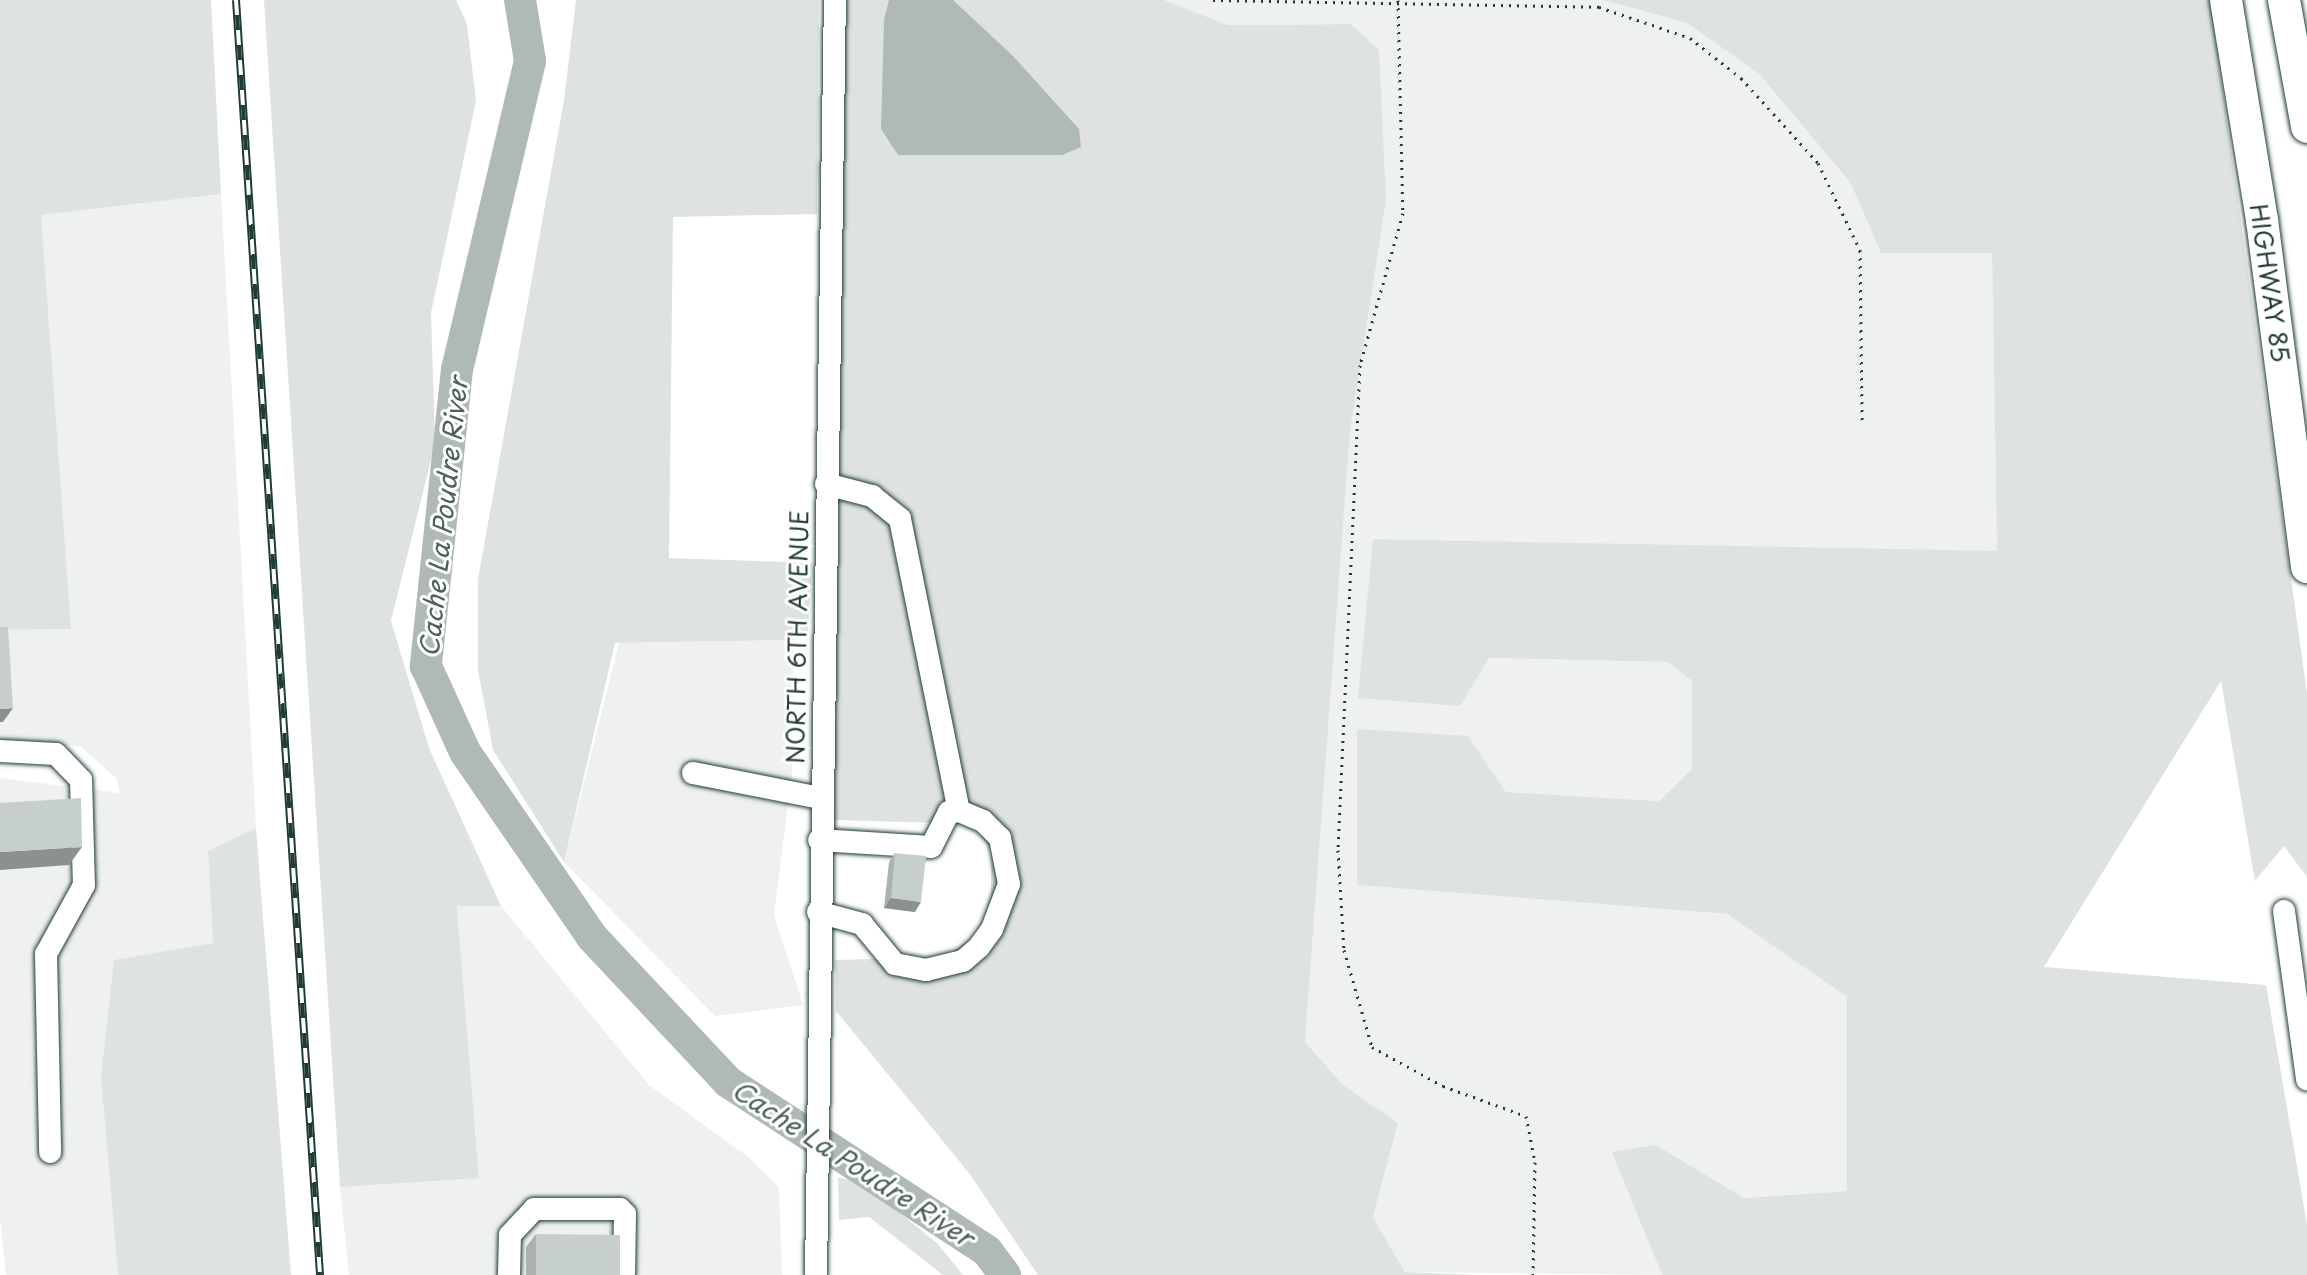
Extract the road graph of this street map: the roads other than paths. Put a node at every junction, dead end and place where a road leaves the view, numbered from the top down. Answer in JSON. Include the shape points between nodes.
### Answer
{"nodes":[{"id":1,"x":835,"y":0,"type":"edge"},
{"id":2,"x":2226,"y":0,"type":"edge"},
{"id":3,"x":2284,"y":0,"type":"edge"},
{"id":4,"x":2307,"y":127,"type":"edge"},
{"id":5,"x":826,"y":484,"type":"junction"},
{"id":6,"x":2307,"y":567,"type":"edge"},
{"id":7,"x":0,"y":751,"type":"edge"},
{"id":8,"x":693,"y":773,"type":"dead end"},
{"id":9,"x":820,"y":798,"type":"junction"},
{"id":10,"x":959,"y":811,"type":"junction"},
{"id":11,"x":819,"y":840,"type":"junction"},
{"id":12,"x":2284,"y":911,"type":"dead end"},
{"id":13,"x":818,"y":912,"type":"junction"},
{"id":14,"x":2307,"y":1079,"type":"edge"},
{"id":15,"x":50,"y":1152,"type":"dead end"},
{"id":16,"x":509,"y":1275,"type":"edge"},
{"id":17,"x":624,"y":1275,"type":"edge"},
{"id":18,"x":816,"y":1275,"type":"edge"}],
"edges":[{"from":1,"to":5,"type":"street","name":"NORTH 6TH AVENUE"},
{"from":2,"to":6,"type":"highway","name":"HIGHWAY 85","via":[[2262,220]]},
{"from":3,"to":4,"type":"highway"},
{"from":5,"to":9,"type":"street","name":"NORTH 6TH AVENUE"},
{"from":5,"to":10,"type":"street","via":[[872,496],[900,519]]},
{"from":7,"to":15,"type":"street","via":[[56,754],[81,780],[84,885],[46,954]]},
{"from":8,"to":9,"type":"street"},
{"from":9,"to":11,"type":"street","name":"NORTH 6TH AVENUE"},
{"from":10,"to":11,"type":"street","via":[[949,812],[931,847]]},
{"from":10,"to":13,"type":"street","via":[[983,821],[1000,838],[1009,884],[992,929],[963,961],[926,970],[895,964],[862,924]]},
{"from":11,"to":13,"type":"street","name":"NORTH 6TH AVENUE"},
{"from":12,"to":14,"type":"street"},
{"from":13,"to":18,"type":"street","name":"NORTH 6TH AVENUE"},
{"from":16,"to":17,"type":"street","via":[[510,1235],[534,1209],[620,1209],[625,1214]]}]}
